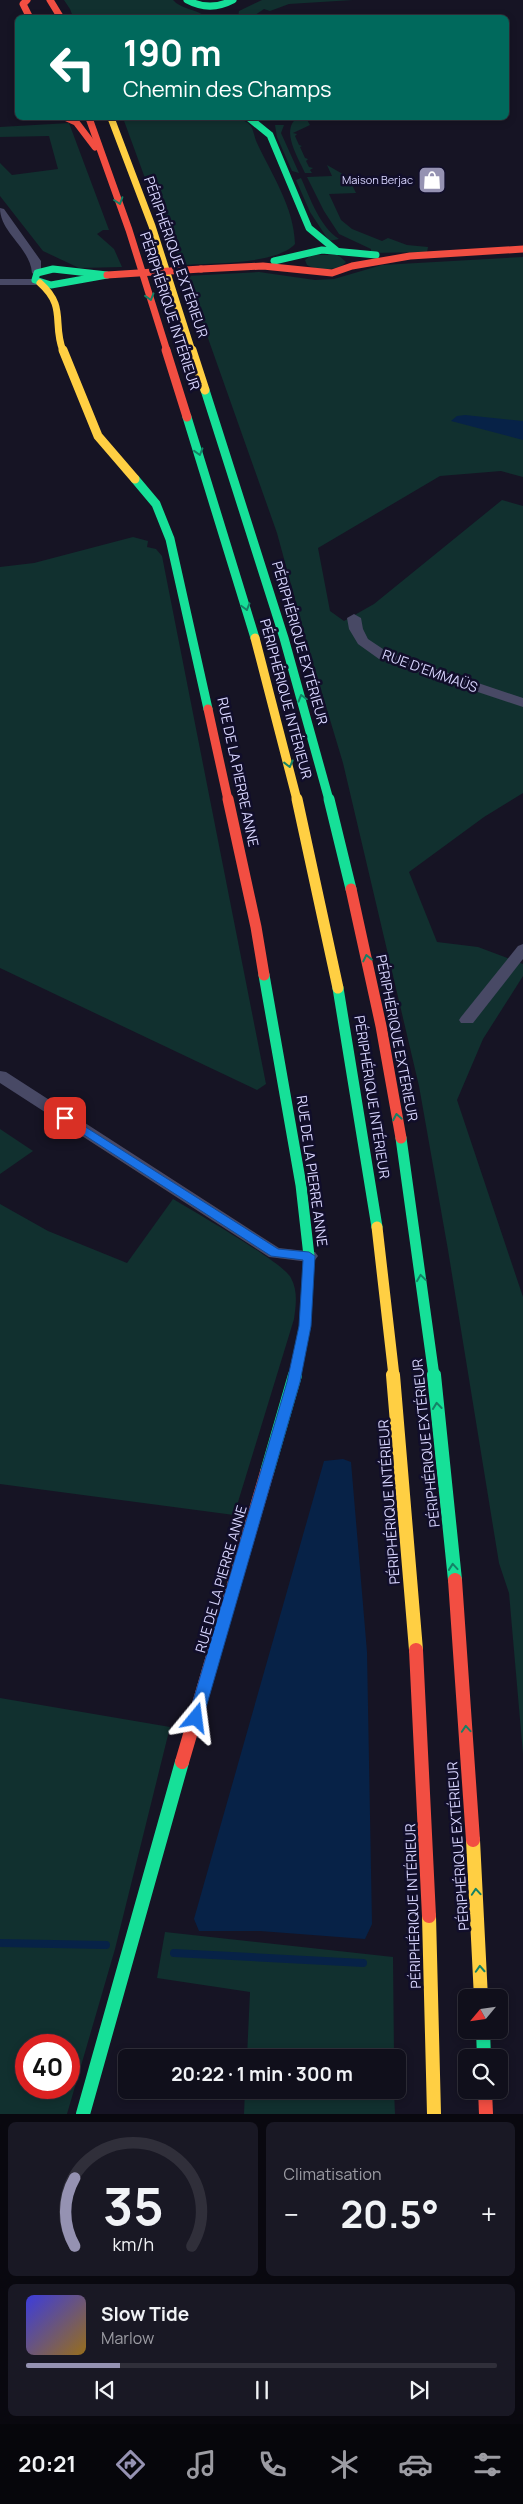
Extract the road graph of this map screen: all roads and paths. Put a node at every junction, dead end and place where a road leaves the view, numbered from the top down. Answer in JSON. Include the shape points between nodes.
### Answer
{"nodes":[{"id":1,"x":28,"y":0,"type":"edge"},
{"id":2,"x":50,"y":0,"type":"edge"},
{"id":3,"x":187,"y":0,"type":"edge"},
{"id":4,"x":230,"y":2,"type":"edge"},
{"id":5,"x":200,"y":5,"type":"junction"},
{"id":6,"x":28,"y":15,"type":"edge"},
{"id":7,"x":39,"y":15,"type":"edge"},
{"id":8,"x":59,"y":15,"type":"edge"},
{"id":9,"x":214,"y":15,"type":"edge"},
{"id":10,"x":219,"y":15,"type":"edge"},
{"id":11,"x":71,"y":120,"type":"edge"},
{"id":12,"x":90,"y":120,"type":"edge"},
{"id":13,"x":112,"y":120,"type":"edge"},
{"id":14,"x":251,"y":120,"type":"edge"},
{"id":15,"x":272,"y":123,"type":"dead end"},
{"id":16,"x":270,"y":135,"type":"junction"},
{"id":17,"x":103,"y":154,"type":"junction"},
{"id":18,"x":0,"y":211,"type":"edge"},
{"id":19,"x":309,"y":228,"type":"junction"},
{"id":20,"x":28,"y":248,"type":"junction"},
{"id":21,"x":523,"y":249,"type":"edge"},
{"id":22,"x":342,"y":252,"type":"junction"},
{"id":23,"x":302,"y":254,"type":"junction"},
{"id":24,"x":410,"y":256,"type":"junction"},
{"id":25,"x":352,"y":266,"type":"junction"},
{"id":26,"x":233,"y":267,"type":"junction"},
{"id":27,"x":60,"y":269,"type":"junction"},
{"id":28,"x":307,"y":270,"type":"junction"},
{"id":29,"x":38,"y":278,"type":"junction"},
{"id":30,"x":72,"y":278,"type":"junction"},
{"id":31,"x":0,"y":282,"type":"edge"},
{"id":32,"x":57,"y":306,"type":"junction"},
{"id":33,"x":354,"y":618,"type":"dead end"},
{"id":34,"x":523,"y":704,"type":"edge"},
{"id":35,"x":523,"y":949,"type":"edge"},
{"id":36,"x":467,"y":1020,"type":"dead end"},
{"id":37,"x":0,"y":1076,"type":"edge"},
{"id":38,"x":309,"y":1256,"type":"junction"},
{"id":39,"x":481,"y":1989,"type":"edge"},
{"id":40,"x":485,"y":2099,"type":"edge"},
{"id":41,"x":83,"y":2114,"type":"edge"},
{"id":42,"x":434,"y":2114,"type":"edge"},
{"id":43,"x":486,"y":2114,"type":"edge"}],
"edges":[{"from":1,"to":6,"type":"main road","via":[[23,4]]},
{"from":1,"to":7,"type":"main road"},
{"from":2,"to":8,"type":"main road"},
{"from":3,"to":5,"type":"main road"},
{"from":4,"to":5,"type":"main road"},
{"from":4,"to":10,"type":"main road"},
{"from":5,"to":9,"type":"main road"},
{"from":11,"to":17,"type":"main road"},
{"from":12,"to":17,"type":"main road","name":"PÉRIPHÉRIQUE INTÉRIEUR"},
{"from":39,"to":13,"type":"main road","name":"PÉRIPHÉRIQUE EXTÉRIEUR","one_way":true,"via":[[467,1744],[446,1487],[405,1161],[381,1027],[334,816],[290,658],[238,490],[137,186]]},
{"from":14,"to":16,"type":"main road"},
{"from":15,"to":16,"type":"main road"},
{"from":16,"to":19,"type":"main road"},
{"from":17,"to":42,"type":"main road","name":"PÉRIPHÉRIQUE INTÉRIEUR","one_way":true,"via":[[229,549],[268,687],[316,878],[346,1031],[372,1189],[400,1439],[420,1729]]},
{"from":18,"to":20,"type":"street"},
{"from":19,"to":22,"type":"main road"},
{"from":19,"to":23,"type":"main road","via":[[309,240]]},
{"from":20,"to":27,"type":"street"},
{"from":20,"to":29,"type":"street","via":[[36,261]]},
{"from":21,"to":24,"type":"main road"},
{"from":22,"to":23,"type":"main road","via":[[322,250]]},
{"from":22,"to":24,"type":"main road"},
{"from":22,"to":25,"type":"main road","via":[[354,259]]},
{"from":23,"to":26,"type":"main road"},
{"from":23,"to":28,"type":"main road","via":[[297,263]]},
{"from":24,"to":25,"type":"main road"},
{"from":25,"to":28,"type":"main road","via":[[332,272]]},
{"from":26,"to":28,"type":"main road"},
{"from":26,"to":30,"type":"main road","bridge":true},
{"from":27,"to":29,"type":"main road"},
{"from":27,"to":30,"type":"main road"},
{"from":29,"to":30,"type":"main road","via":[[58,285]]},
{"from":29,"to":31,"type":"street"},
{"from":29,"to":32,"type":"main road","name":"RUE DE LA PIERRE ANNE"},
{"from":30,"to":32,"type":"main road"},
{"from":32,"to":38,"type":"main road","name":"RUE DE LA PIERRE ANNE","via":[[60,343],[98,436],[156,504],[170,539],[256,927],[289,1110]]},
{"from":33,"to":34,"type":"street","name":"RUE D'EMMAÜS","via":[[363,641],[384,656]]},
{"from":35,"to":36,"type":"street"},
{"from":37,"to":38,"type":"street","via":[[275,1253]]},
{"from":38,"to":41,"type":"main road","name":"RUE DE LA PIERRE ANNE","via":[[305,1326],[294,1382],[129,1944]]},
{"from":40,"to":43,"type":"main road"}]}
